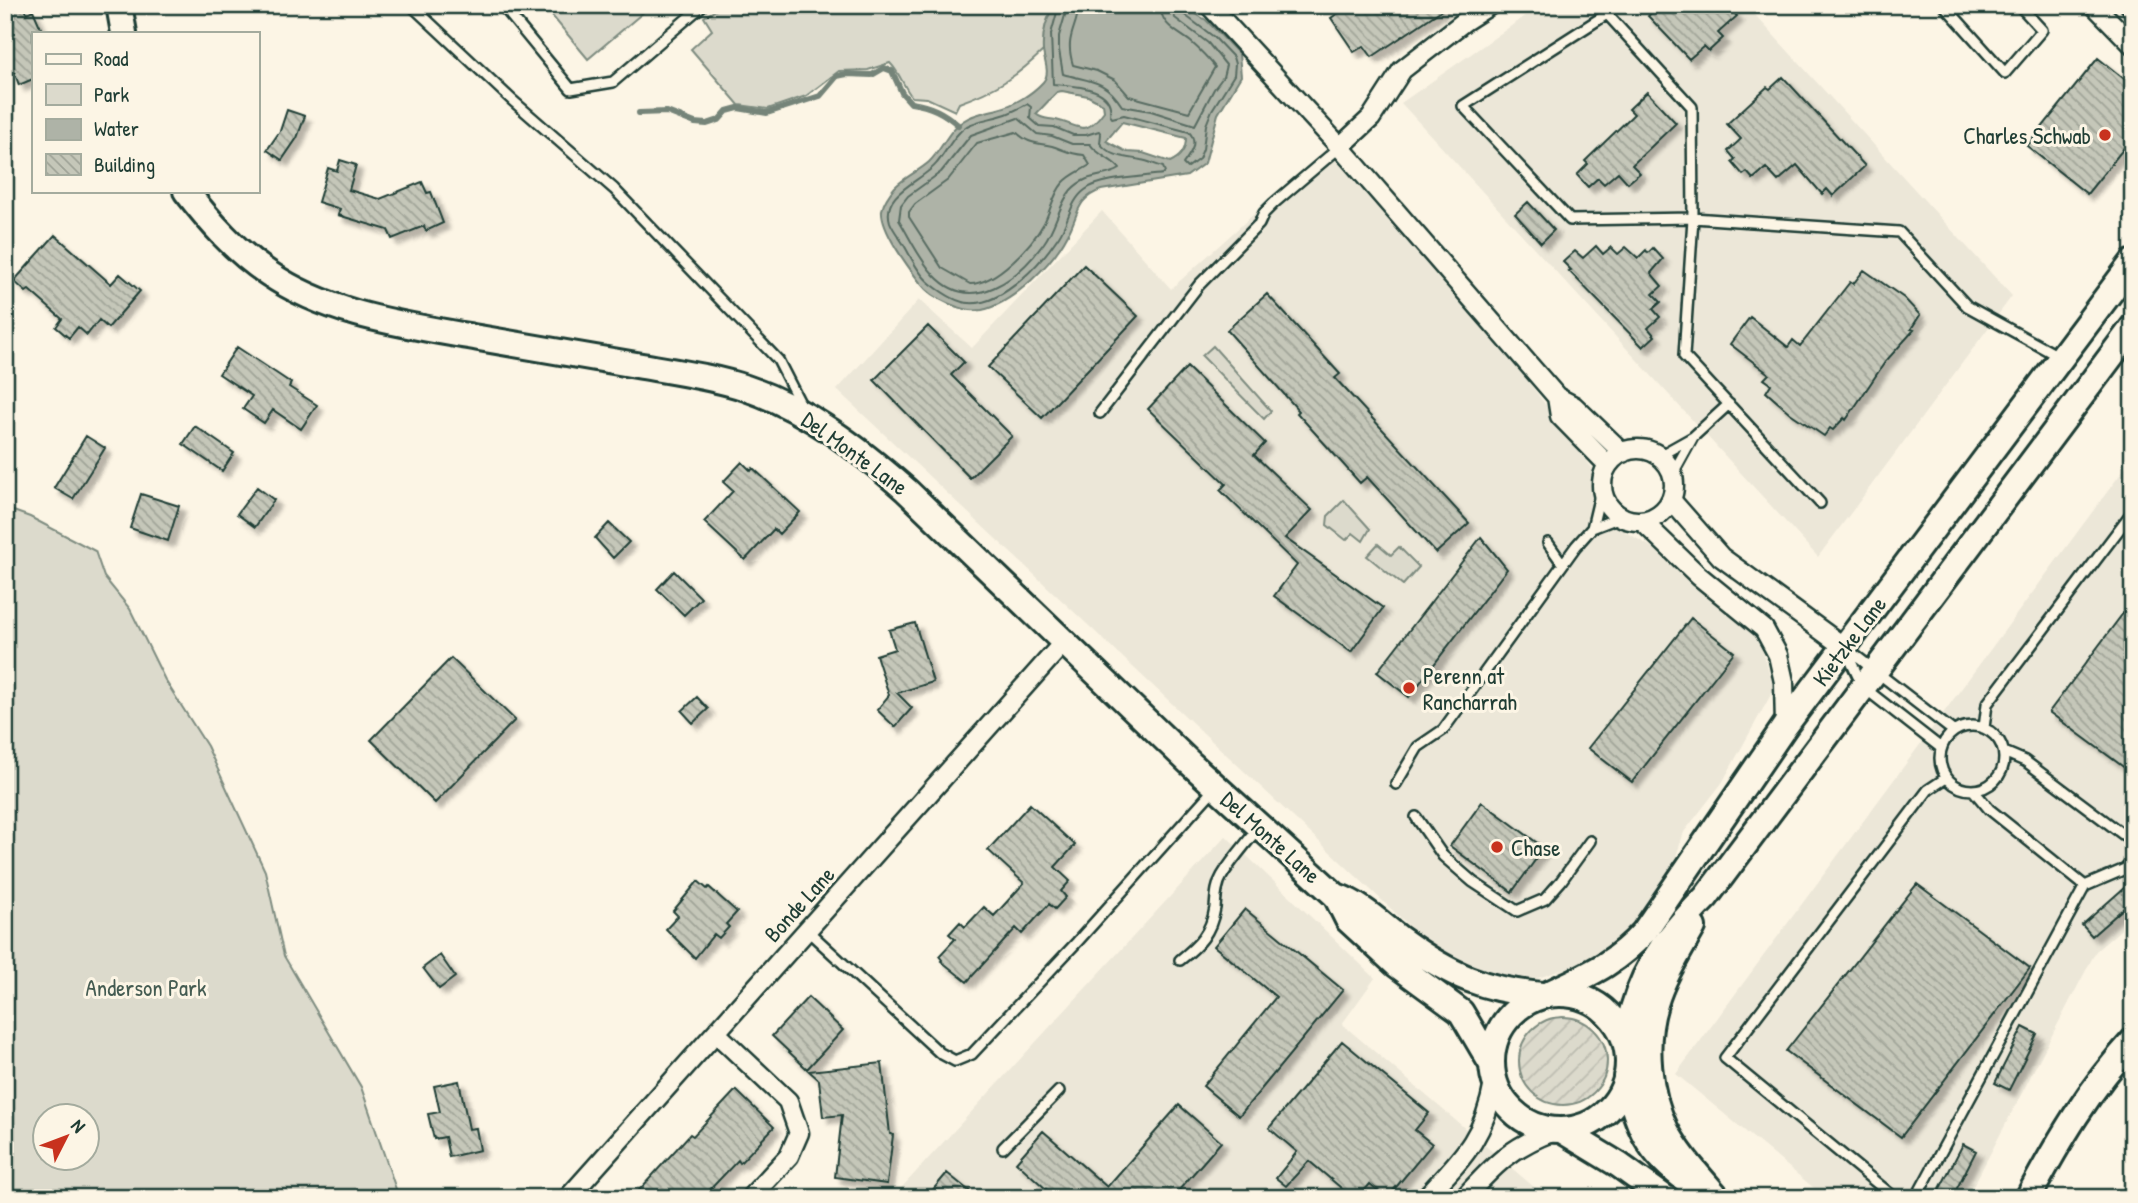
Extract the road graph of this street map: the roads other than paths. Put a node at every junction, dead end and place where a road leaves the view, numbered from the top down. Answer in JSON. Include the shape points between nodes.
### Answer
{"nodes":[{"id":1,"x":120,"y":5,"type":"edge"},
{"id":2,"x":411,"y":5,"type":"edge"},
{"id":3,"x":502,"y":5,"type":"edge"},
{"id":4,"x":703,"y":5,"type":"edge"},
{"id":5,"x":1209,"y":5,"type":"edge"},
{"id":6,"x":1490,"y":5,"type":"edge"},
{"id":7,"x":1944,"y":5,"type":"edge"},
{"id":8,"x":2019,"y":5,"type":"edge"},
{"id":9,"x":2094,"y":5,"type":"edge"},
{"id":10,"x":124,"y":32,"type":"edge"},
{"id":11,"x":2133,"y":45,"type":"edge"},
{"id":12,"x":1340,"y":147,"type":"junction"},
{"id":13,"x":187,"y":192,"type":"edge"},
{"id":14,"x":1693,"y":218,"type":"junction"},
{"id":15,"x":2133,"y":262,"type":"edge"},
{"id":16,"x":2133,"y":327,"type":"edge"},
{"id":17,"x":2062,"y":358,"type":"junction"},
{"id":18,"x":1558,"y":397,"type":"junction"},
{"id":19,"x":1729,"y":404,"type":"junction"},
{"id":20,"x":1100,"y":412,"type":"dead end"},
{"id":21,"x":807,"y":416,"type":"junction"},
{"id":22,"x":1693,"y":437,"type":"junction"},
{"id":23,"x":1623,"y":453,"type":"junction"},
{"id":24,"x":1659,"y":456,"type":"junction"},
{"id":25,"x":1608,"y":465,"type":"junction"},
{"id":26,"x":1672,"y":475,"type":"junction"},
{"id":27,"x":1602,"y":486,"type":"junction"},
{"id":28,"x":1671,"y":500,"type":"junction"},
{"id":29,"x":1820,"y":503,"type":"dead end"},
{"id":30,"x":2133,"y":512,"type":"edge"},
{"id":31,"x":1623,"y":516,"type":"junction"},
{"id":32,"x":1642,"y":522,"type":"junction"},
{"id":33,"x":1592,"y":528,"type":"junction"},
{"id":34,"x":1548,"y":543,"type":"dead end"},
{"id":35,"x":1562,"y":563,"type":"junction"},
{"id":36,"x":1064,"y":642,"type":"junction"},
{"id":37,"x":1844,"y":647,"type":"junction"},
{"id":38,"x":1869,"y":679,"type":"junction"},
{"id":39,"x":1785,"y":726,"type":"junction"},
{"id":40,"x":1983,"y":727,"type":"junction"},
{"id":41,"x":1953,"y":731,"type":"junction"},
{"id":42,"x":1941,"y":748,"type":"junction"},
{"id":43,"x":2004,"y":752,"type":"junction"},
{"id":44,"x":1946,"y":778,"type":"junction"},
{"id":45,"x":1396,"y":784,"type":"dead end"},
{"id":46,"x":1216,"y":787,"type":"junction"},
{"id":47,"x":1974,"y":791,"type":"junction"},
{"id":48,"x":1416,"y":817,"type":"dead end"},
{"id":49,"x":1259,"y":827,"type":"junction"},
{"id":50,"x":1590,"y":841,"type":"dead end"},
{"id":51,"x":2133,"y":842,"type":"edge"},
{"id":52,"x":2133,"y":861,"type":"edge"},
{"id":53,"x":2085,"y":886,"type":"junction"},
{"id":54,"x":1336,"y":896,"type":"junction"},
{"id":55,"x":1706,"y":897,"type":"junction"},
{"id":56,"x":808,"y":931,"type":"junction"},
{"id":57,"x":1180,"y":960,"type":"dead end"},
{"id":58,"x":1545,"y":994,"type":"junction"},
{"id":59,"x":716,"y":1033,"type":"junction"},
{"id":60,"x":2133,"y":1041,"type":"edge"},
{"id":61,"x":1625,"y":1042,"type":"junction"},
{"id":62,"x":1493,"y":1073,"type":"junction"},
{"id":63,"x":1626,"y":1077,"type":"junction"},
{"id":64,"x":1059,"y":1091,"type":"dead end"},
{"id":65,"x":1558,"y":1131,"type":"junction"},
{"id":66,"x":1003,"y":1148,"type":"dead end"},
{"id":67,"x":568,"y":1198,"type":"edge"},
{"id":68,"x":750,"y":1198,"type":"edge"},
{"id":69,"x":1425,"y":1198,"type":"edge"},
{"id":70,"x":1464,"y":1198,"type":"edge"},
{"id":71,"x":1665,"y":1198,"type":"edge"},
{"id":72,"x":1716,"y":1198,"type":"edge"},
{"id":73,"x":1895,"y":1198,"type":"edge"},
{"id":74,"x":1916,"y":1198,"type":"edge"},
{"id":75,"x":2028,"y":1198,"type":"edge"}],
"edges":[{"from":1,"to":10,"type":"main road"},
{"from":2,"to":21,"type":"lane","via":[[614,189],[778,360]]},
{"from":3,"to":4,"type":"lane","via":[[571,89],[613,82]]},
{"from":5,"to":12,"type":"street"},
{"from":6,"to":12,"type":"street","via":[[1402,70],[1371,118]]},
{"from":7,"to":8,"type":"lane","via":[[2005,74],[2042,30]]},
{"from":9,"to":11,"type":"street"},
{"from":12,"to":18,"type":"street"},
{"from":12,"to":20,"type":"lane","via":[[1264,213],[1259,224],[1199,285]]},
{"from":13,"to":21,"type":"main road","name":"Del Monte Lane","via":[[234,247],[268,274],[328,304],[410,326],[743,387]]},
{"from":14,"to":14,"type":"lane","via":[[1692,107],[1607,14],[1463,106],[1570,220]]},
{"from":14,"to":17,"type":"lane","via":[[1899,232],[1968,306]]},
{"from":14,"to":19,"type":"lane","via":[[1684,356]]},
{"from":15,"to":17,"type":"main road","name":"Kietzke Lane"},
{"from":16,"to":38,"type":"main road","name":"Kietzke Lane"},
{"from":17,"to":37,"type":"main road","name":"Kietzke Lane"},
{"from":18,"to":23,"type":"street","via":[[1574,406]]},
{"from":18,"to":25,"type":"street","via":[[1560,416]]},
{"from":19,"to":22,"type":"lane"},
{"from":19,"to":29,"type":"lane"},
{"from":21,"to":36,"type":"main road","name":"Del Monte Lane","via":[[906,490]]},
{"from":22,"to":24,"type":"lane"},
{"from":22,"to":26,"type":"lane"},
{"from":23,"to":24,"type":"street","via":[[1637,449]]},
{"from":23,"to":25,"type":"street"},
{"from":24,"to":26,"type":"street"},
{"from":25,"to":27,"type":"street"},
{"from":26,"to":28,"type":"street"},
{"from":27,"to":31,"type":"street","via":[[1609,508]]},
{"from":27,"to":33,"type":"lane"},
{"from":28,"to":32,"type":"street","via":[[1654,518]]},
{"from":28,"to":37,"type":"street","via":[[1721,557]]},
{"from":30,"to":40,"type":"lane","via":[[1987,704]]},
{"from":31,"to":32,"type":"street"},
{"from":31,"to":33,"type":"lane"},
{"from":32,"to":39,"type":"street","via":[[1764,629],[1778,654]]},
{"from":33,"to":35,"type":"lane"},
{"from":34,"to":35,"type":"lane"},
{"from":35,"to":45,"type":"lane","via":[[1443,730],[1418,747]]},
{"from":36,"to":46,"type":"main road","name":"Del Monte Lane"},
{"from":36,"to":56,"type":"street","name":"Bonde Lane"},
{"from":37,"to":38,"type":"lane"},
{"from":37,"to":38,"type":"lane"},
{"from":37,"to":39,"type":"main road","name":"Kietzke Lane"},
{"from":38,"to":41,"type":"lane"},
{"from":38,"to":42,"type":"lane"},
{"from":38,"to":55,"type":"main road","name":"Kietzke Lane"},
{"from":39,"to":58,"type":"main road","name":"Kietzke Lane","via":[[1644,932],[1604,968]]},
{"from":40,"to":41,"type":"lane"},
{"from":40,"to":43,"type":"lane","via":[[2000,741]]},
{"from":41,"to":42,"type":"lane"},
{"from":42,"to":44,"type":"lane"},
{"from":43,"to":47,"type":"lane","via":[[2001,773],[1985,788]]},
{"from":43,"to":51,"type":"lane","via":[[2025,761]]},
{"from":44,"to":47,"type":"lane"},
{"from":44,"to":73,"type":"lane","via":[[1928,790],[1725,1058]]},
{"from":46,"to":49,"type":"main road","name":"Del Monte Lane"},
{"from":46,"to":56,"type":"lane","via":[[965,1058],[955,1061],[940,1053]]},
{"from":47,"to":53,"type":"lane","via":[[1989,809]]},
{"from":48,"to":50,"type":"lane","via":[[1443,856],[1517,911],[1545,899]]},
{"from":49,"to":54,"type":"main road","name":"Del Monte Lane"},
{"from":49,"to":57,"type":"lane","via":[[1221,876],[1210,930]]},
{"from":52,"to":53,"type":"lane"},
{"from":53,"to":74,"type":"lane"},
{"from":54,"to":58,"type":"main road","name":"Del Monte Lane","via":[[1361,908],[1462,978]]},
{"from":54,"to":62,"type":"main road","name":"Del Monte Lane","via":[[1348,920],[1406,972],[1461,1012]]},
{"from":55,"to":61,"type":"main road","name":"Kietzke Lane","via":[[1668,939],[1641,982]]},
{"from":55,"to":72,"type":"main road","via":[[1663,980],[1649,1054],[1651,1081],[1666,1129]]},
{"from":56,"to":59,"type":"street","name":"Bonde Lane"},
{"from":58,"to":61,"type":"main road","via":[[1579,995],[1599,1005],[1616,1022]]},
{"from":58,"to":62,"type":"main road","via":[[1519,1006],[1503,1022],[1494,1040]]},
{"from":59,"to":67,"type":"street","name":"Bonde Lane"},
{"from":59,"to":68,"type":"street","via":[[788,1101],[799,1133],[789,1156]]},
{"from":60,"to":75,"type":"main road","via":[[2096,1083]]},
{"from":61,"to":63,"type":"main road"},
{"from":62,"to":65,"type":"main road","via":[[1505,1102],[1520,1117]]},
{"from":62,"to":69,"type":"street","via":[[1490,1104],[1472,1143],[1460,1163]]},
{"from":63,"to":65,"type":"main road","via":[[1612,1106],[1593,1121]]},
{"from":63,"to":72,"type":"main road","via":[[1632,1107],[1651,1147],[1674,1172]]},
{"from":64,"to":66,"type":"lane"},
{"from":65,"to":70,"type":"street","via":[[1507,1153]]},
{"from":65,"to":71,"type":"main road","via":[[1619,1165]]}]}
